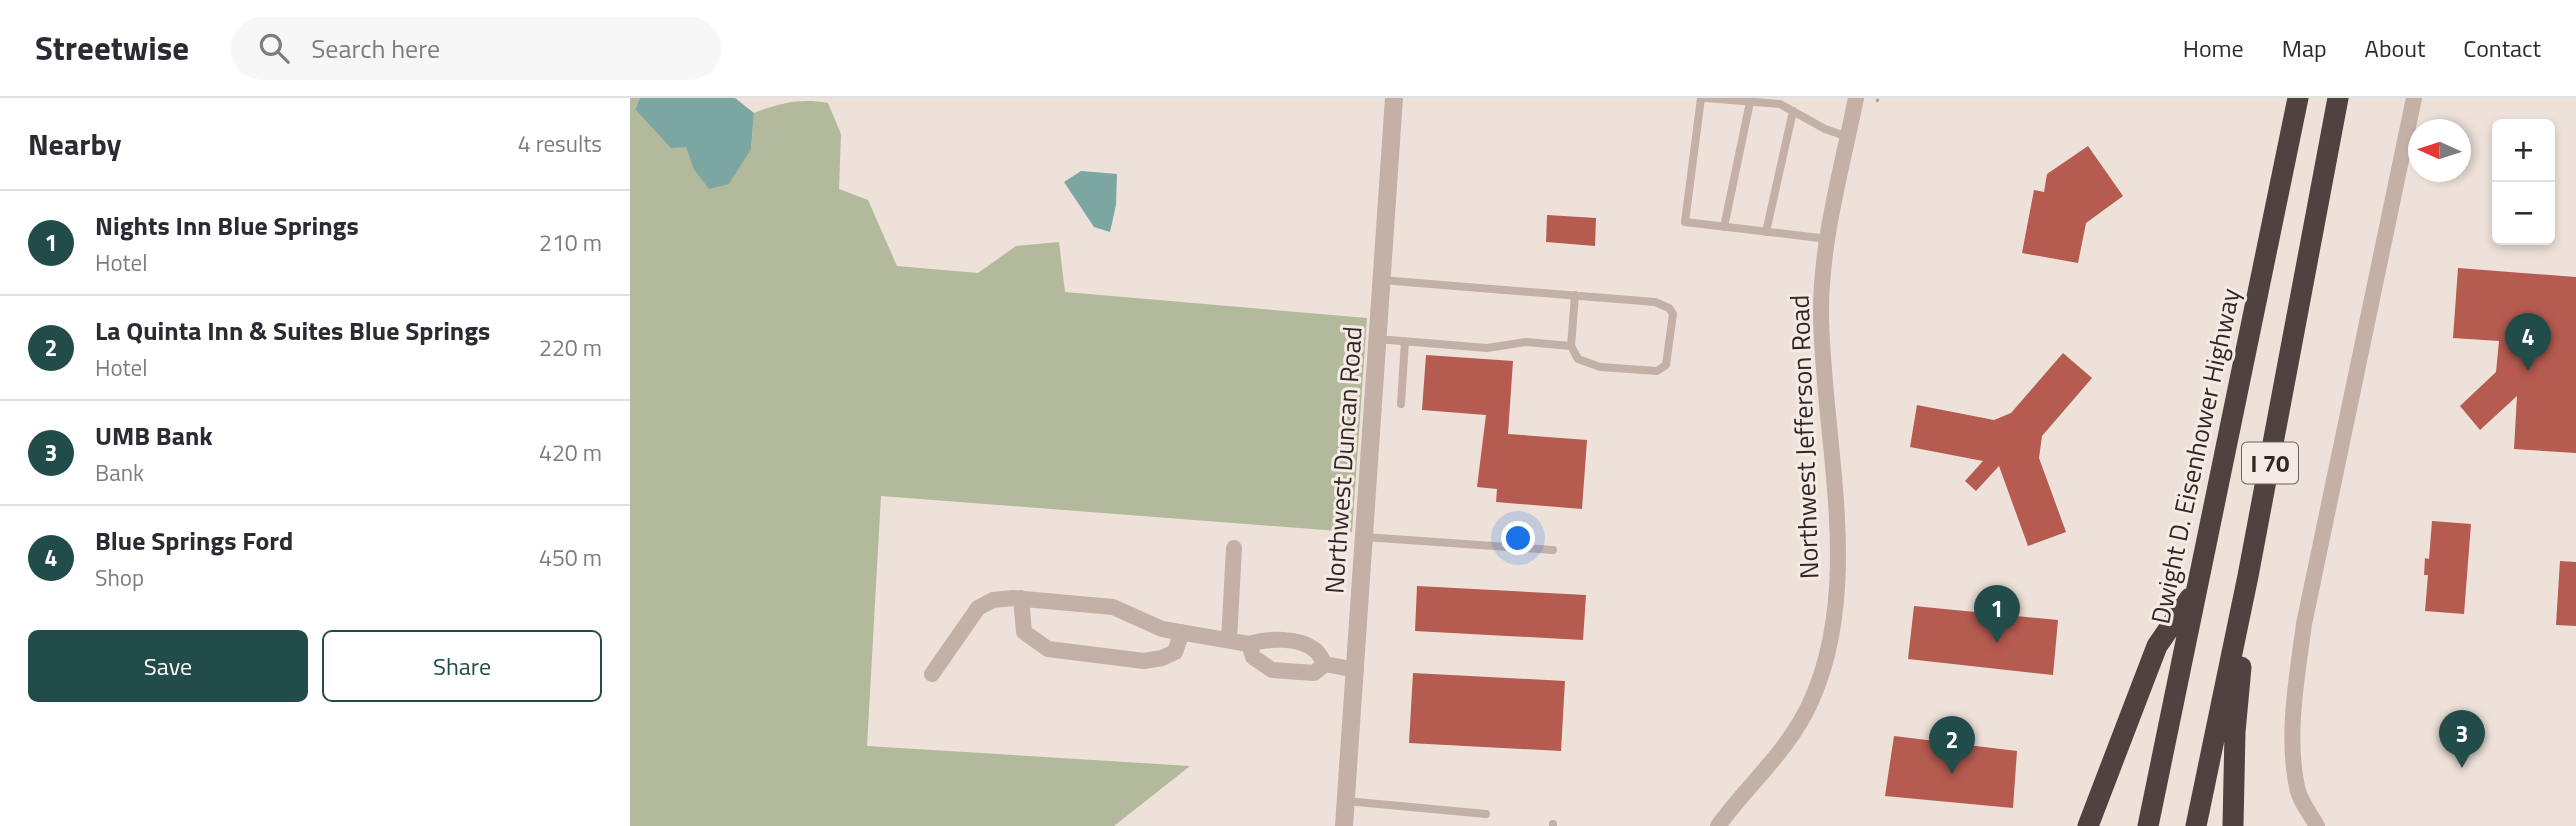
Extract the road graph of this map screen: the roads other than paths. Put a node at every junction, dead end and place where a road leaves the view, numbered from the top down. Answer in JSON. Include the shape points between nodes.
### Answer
{"nodes":[{"id":1,"x":1394,"y":98,"type":"edge"},
{"id":2,"x":1704,"y":98,"type":"edge"},
{"id":3,"x":1856,"y":98,"type":"edge"},
{"id":4,"x":2298,"y":98,"type":"edge"},
{"id":5,"x":2338,"y":98,"type":"edge"},
{"id":6,"x":2414,"y":98,"type":"edge"},
{"id":7,"x":1750,"y":102,"type":"junction"},
{"id":8,"x":1793,"y":111,"type":"junction"},
{"id":9,"x":1848,"y":137,"type":"junction"},
{"id":10,"x":1724,"y":227,"type":"junction"},
{"id":11,"x":1766,"y":232,"type":"junction"},
{"id":12,"x":1828,"y":239,"type":"junction"},
{"id":13,"x":1381,"y":280,"type":"junction"},
{"id":14,"x":1575,"y":295,"type":"junction"},
{"id":15,"x":1377,"y":339,"type":"junction"},
{"id":16,"x":1405,"y":341,"type":"junction"},
{"id":17,"x":1571,"y":346,"type":"junction"},
{"id":18,"x":1401,"y":404,"type":"dead end"},
{"id":19,"x":1364,"y":537,"type":"junction"},
{"id":20,"x":1234,"y":548,"type":"dead end"},
{"id":21,"x":1553,"y":550,"type":"dead end"},
{"id":22,"x":2248,"y":576,"type":"junction"},
{"id":23,"x":2197,"y":588,"type":"junction"},
{"id":24,"x":1021,"y":598,"type":"junction"},
{"id":25,"x":1182,"y":632,"type":"junction"},
{"id":26,"x":1228,"y":640,"type":"junction"},
{"id":27,"x":1250,"y":644,"type":"junction"},
{"id":28,"x":1325,"y":664,"type":"junction"},
{"id":29,"x":1356,"y":670,"type":"junction"},
{"id":30,"x":932,"y":674,"type":"dead end"},
{"id":31,"x":1346,"y":801,"type":"junction"},
{"id":32,"x":1486,"y":814,"type":"dead end"},
{"id":33,"x":1344,"y":826,"type":"edge"},
{"id":34,"x":1718,"y":826,"type":"edge"},
{"id":35,"x":2088,"y":826,"type":"edge"},
{"id":36,"x":2147,"y":826,"type":"edge"},
{"id":37,"x":2196,"y":826,"type":"edge"},
{"id":38,"x":2233,"y":826,"type":"edge"},
{"id":39,"x":2317,"y":826,"type":"edge"}],
"edges":[{"from":1,"to":13,"type":"street","name":"Northwest Duncan Road"},
{"from":2,"to":7,"type":"lane"},
{"from":2,"to":10,"type":"lane","via":[[1685,222]]},
{"from":3,"to":9,"type":"street","name":"Northwest Jefferson Road"},
{"from":4,"to":23,"type":"highway","name":"Dwight D. Eisenhower Highway","number":"I 70"},
{"from":5,"to":22,"type":"highway","number":"I 70"},
{"from":6,"to":39,"type":"street","via":[[2298,669],[2293,717],[2297,789]]},
{"from":7,"to":8,"type":"lane","via":[[1780,104]]},
{"from":7,"to":10,"type":"lane"},
{"from":8,"to":9,"type":"lane"},
{"from":8,"to":11,"type":"lane"},
{"from":9,"to":12,"type":"street","name":"Northwest Jefferson Road"},
{"from":10,"to":11,"type":"lane"},
{"from":11,"to":12,"type":"lane"},
{"from":12,"to":34,"type":"street","name":"Northwest Jefferson Road","via":[[1822,345],[1837,557],[1825,660],[1794,733]]},
{"from":13,"to":14,"type":"lane"},
{"from":13,"to":15,"type":"street","name":"Northwest Duncan Road"},
{"from":14,"to":17,"type":"lane"},
{"from":14,"to":17,"type":"lane","via":[[1654,302],[1669,308],[1673,314],[1671,346],[1666,365],[1657,371],[1586,364]]},
{"from":15,"to":16,"type":"lane"},
{"from":15,"to":19,"type":"street","name":"Northwest Duncan Road"},
{"from":16,"to":17,"type":"lane","via":[[1487,348],[1526,342]]},
{"from":16,"to":18,"type":"lane"},
{"from":19,"to":21,"type":"lane"},
{"from":19,"to":29,"type":"street","name":"Northwest Duncan Road"},
{"from":20,"to":26,"type":"street"},
{"from":22,"to":37,"type":"highway","number":"I 70"},
{"from":22,"to":38,"type":"highway","via":[[2235,732]]},
{"from":23,"to":35,"type":"highway","via":[[2157,646]]},
{"from":23,"to":36,"type":"highway","name":"Dwight D. Eisenhower Highway","number":"I 70"},
{"from":24,"to":25,"type":"street","via":[[1113,607],[1162,629]]},
{"from":24,"to":25,"type":"street","via":[[1024,632],[1048,649],[1144,661],[1175,652]]},
{"from":24,"to":30,"type":"street","via":[[993,600],[978,608]]},
{"from":25,"to":26,"type":"street"},
{"from":26,"to":27,"type":"street"},
{"from":27,"to":28,"type":"street","via":[[1264,639],[1294,642],[1315,650]]},
{"from":27,"to":28,"type":"street","via":[[1253,657],[1272,670],[1314,673]]},
{"from":28,"to":29,"type":"street"},
{"from":29,"to":31,"type":"street","name":"Northwest Duncan Road"},
{"from":31,"to":32,"type":"lane"},
{"from":31,"to":33,"type":"street","name":"Northwest Duncan Road"}]}
